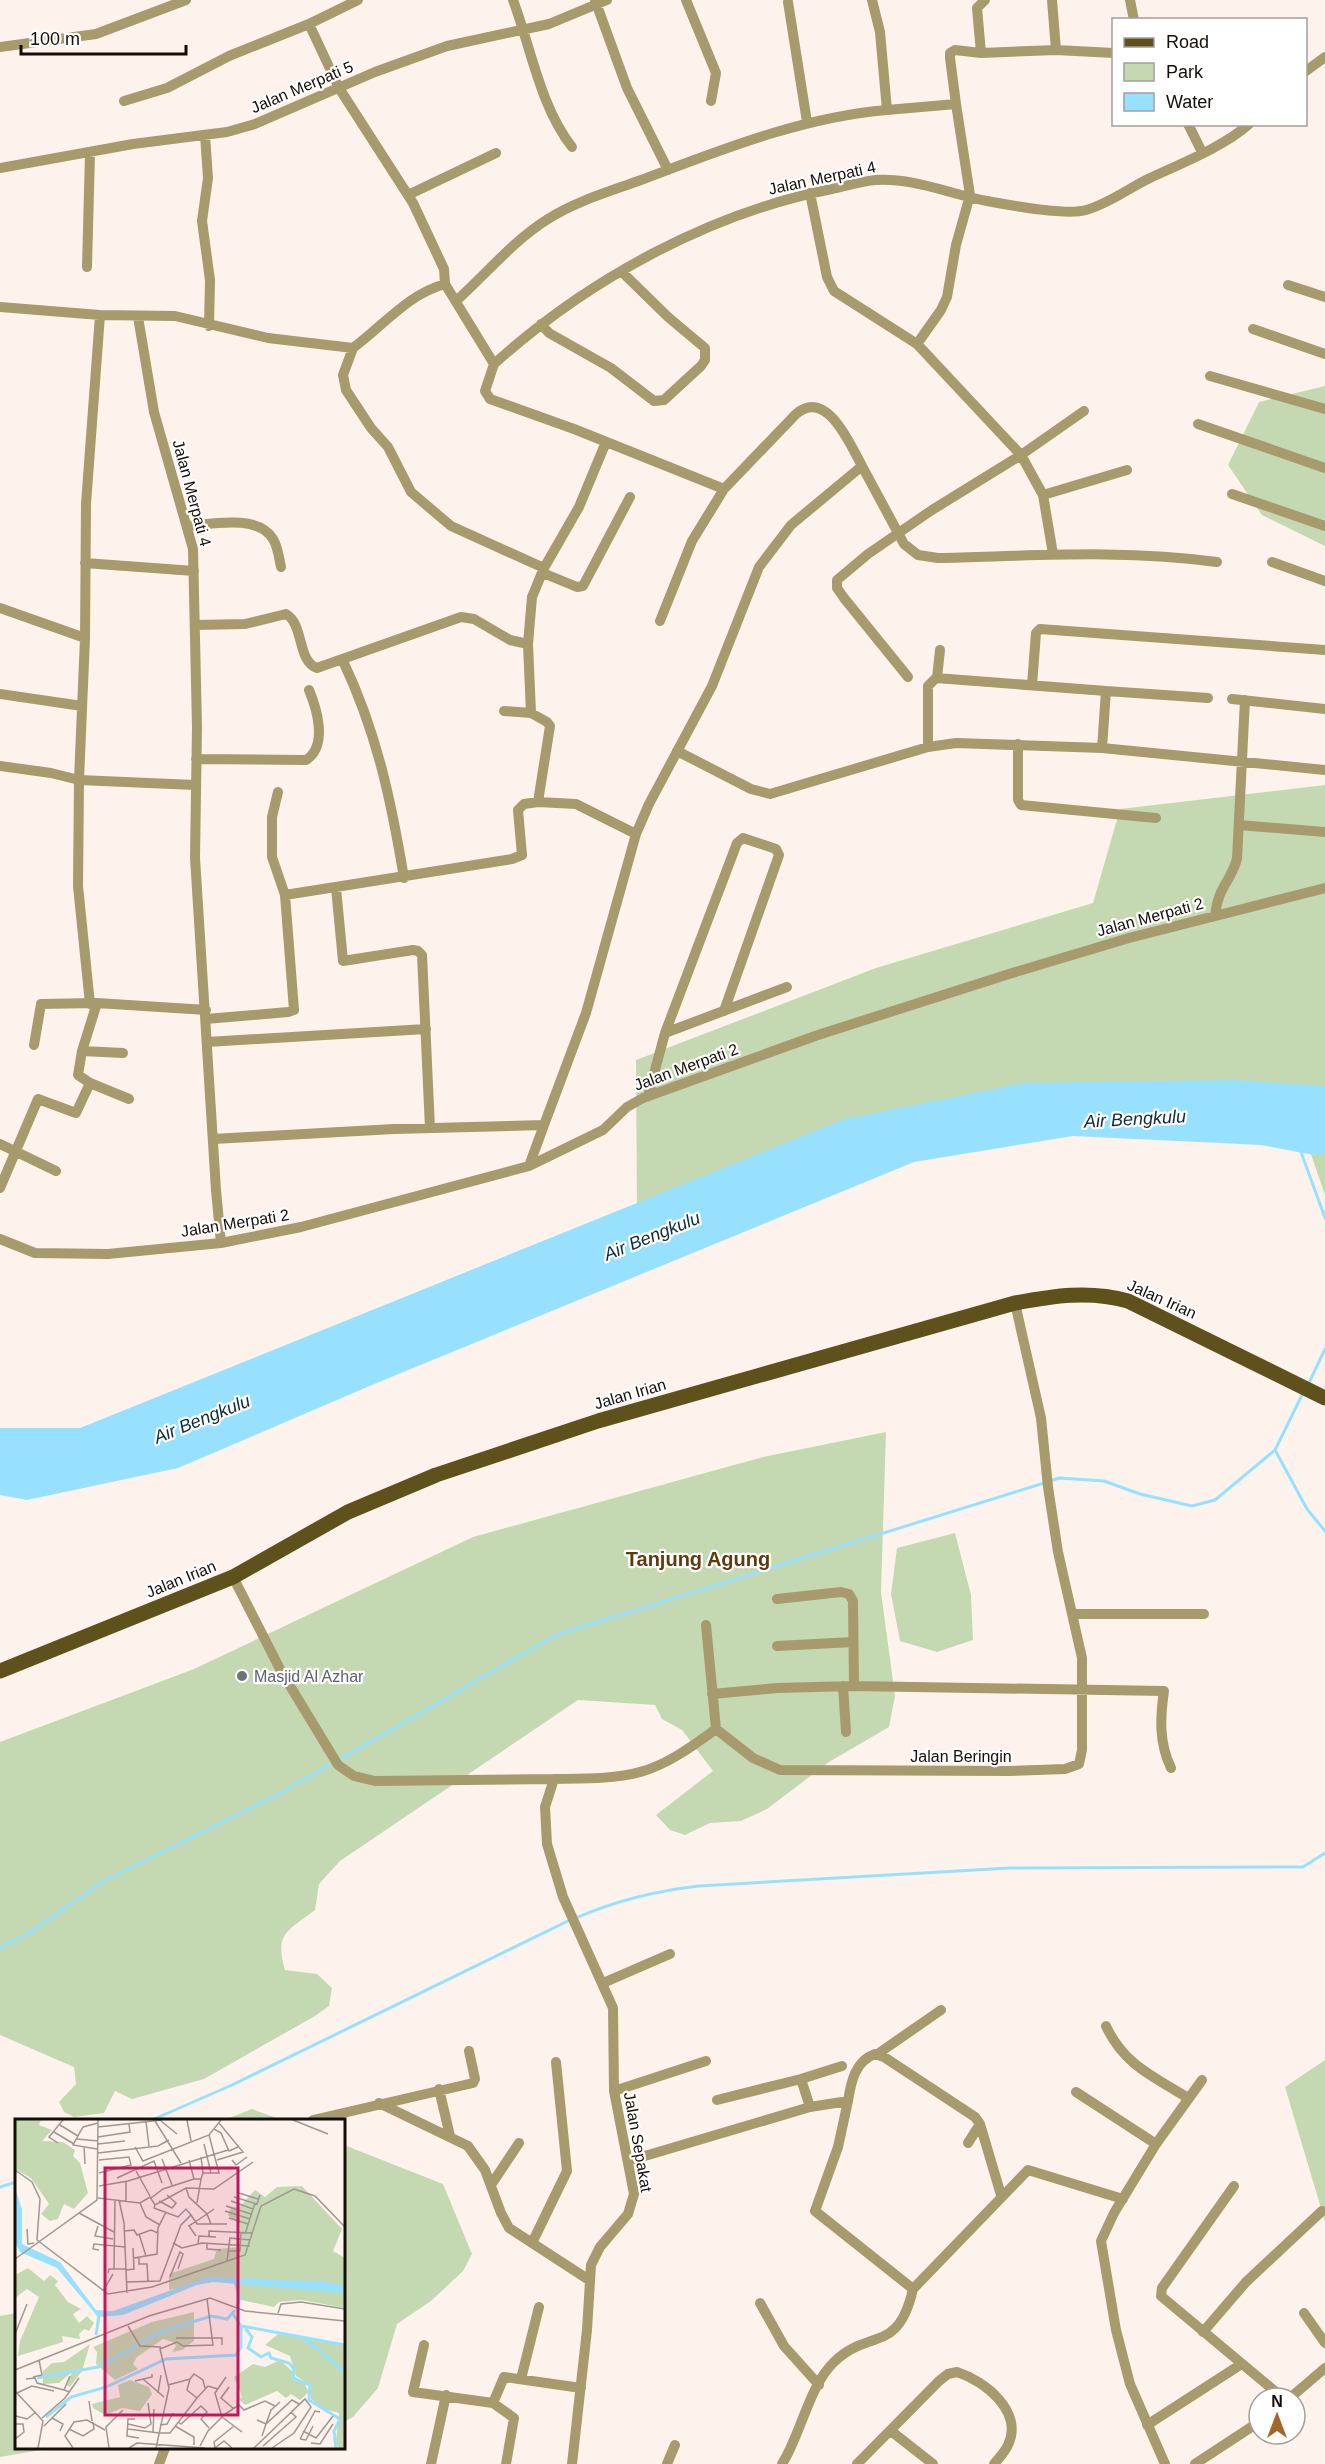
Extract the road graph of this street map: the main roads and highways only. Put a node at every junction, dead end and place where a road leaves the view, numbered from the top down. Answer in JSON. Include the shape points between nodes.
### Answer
{"nodes":[{"id":1,"x":1325,"y":1398,"type":"edge"},
{"id":2,"x":0,"y":1671,"type":"edge"}],
"edges":[{"from":1,"to":2,"type":"main road","name":"Jalan Irian","via":[[1128,1301],[1078,1294],[1015,1304],[609,1418],[479,1460],[348,1512],[233,1577]]}]}
